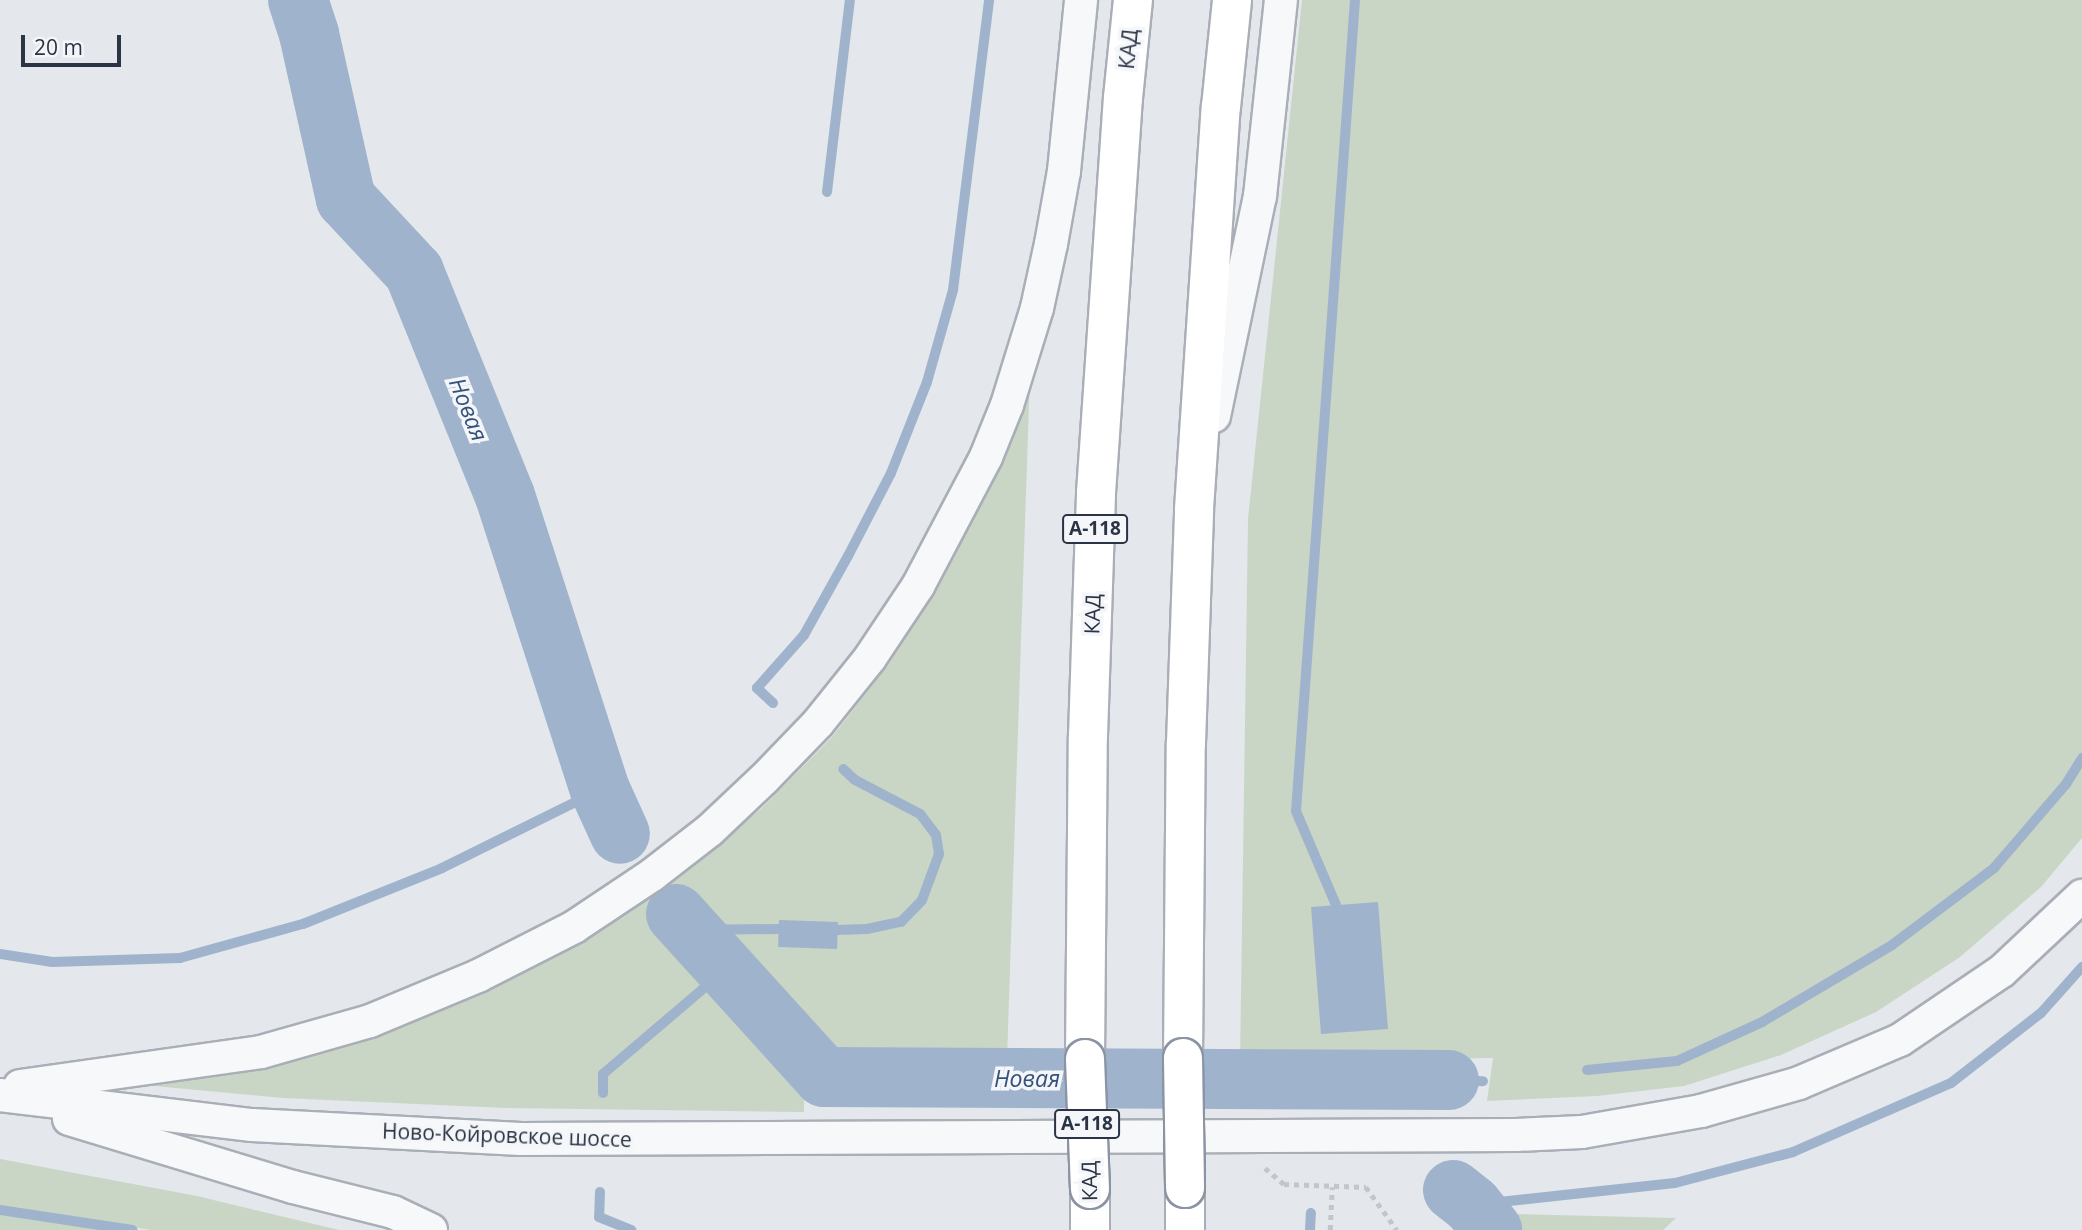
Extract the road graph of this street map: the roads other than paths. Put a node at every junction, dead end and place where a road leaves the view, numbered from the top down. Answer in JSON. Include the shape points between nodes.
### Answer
{"nodes":[{"id":1,"x":1081,"y":0,"type":"edge"},
{"id":2,"x":1133,"y":0,"type":"edge"},
{"id":3,"x":1232,"y":0,"type":"edge"},
{"id":4,"x":1281,"y":0,"type":"edge"},
{"id":5,"x":1194,"y":509,"type":"junction"},
{"id":6,"x":2082,"y":896,"type":"edge"},
{"id":7,"x":0,"y":1089,"type":"edge"},
{"id":8,"x":0,"y":1097,"type":"edge"},
{"id":9,"x":431,"y":1230,"type":"edge"},
{"id":10,"x":1090,"y":1230,"type":"edge"},
{"id":11,"x":1185,"y":1230,"type":"edge"}],
"edges":[{"from":1,"to":7,"type":"street","via":[[1064,171],[1051,244],[1037,308],[986,457],[918,586],[870,658],[818,723],[764,779],[710,830],[574,927],[370,1021],[261,1052]]},
{"from":2,"to":10,"type":"highway","name":"КАД","number":"А-118","bridge":true,"via":[[1096,493],[1085,1059]]},
{"from":3,"to":5,"type":"highway","via":[[1220,107]]},
{"from":4,"to":5,"type":"street","via":[[1260,196]]},
{"from":5,"to":11,"type":"highway","bridge":true,"via":[[1186,743]]},
{"from":6,"to":8,"type":"street","name":"Ново-Койровское шоссе","via":[[2002,971],[1900,1040],[1799,1083],[1701,1111],[1582,1132],[521,1139],[252,1125]]},
{"from":8,"to":9,"type":"street","via":[[293,1187],[393,1212]]}]}
